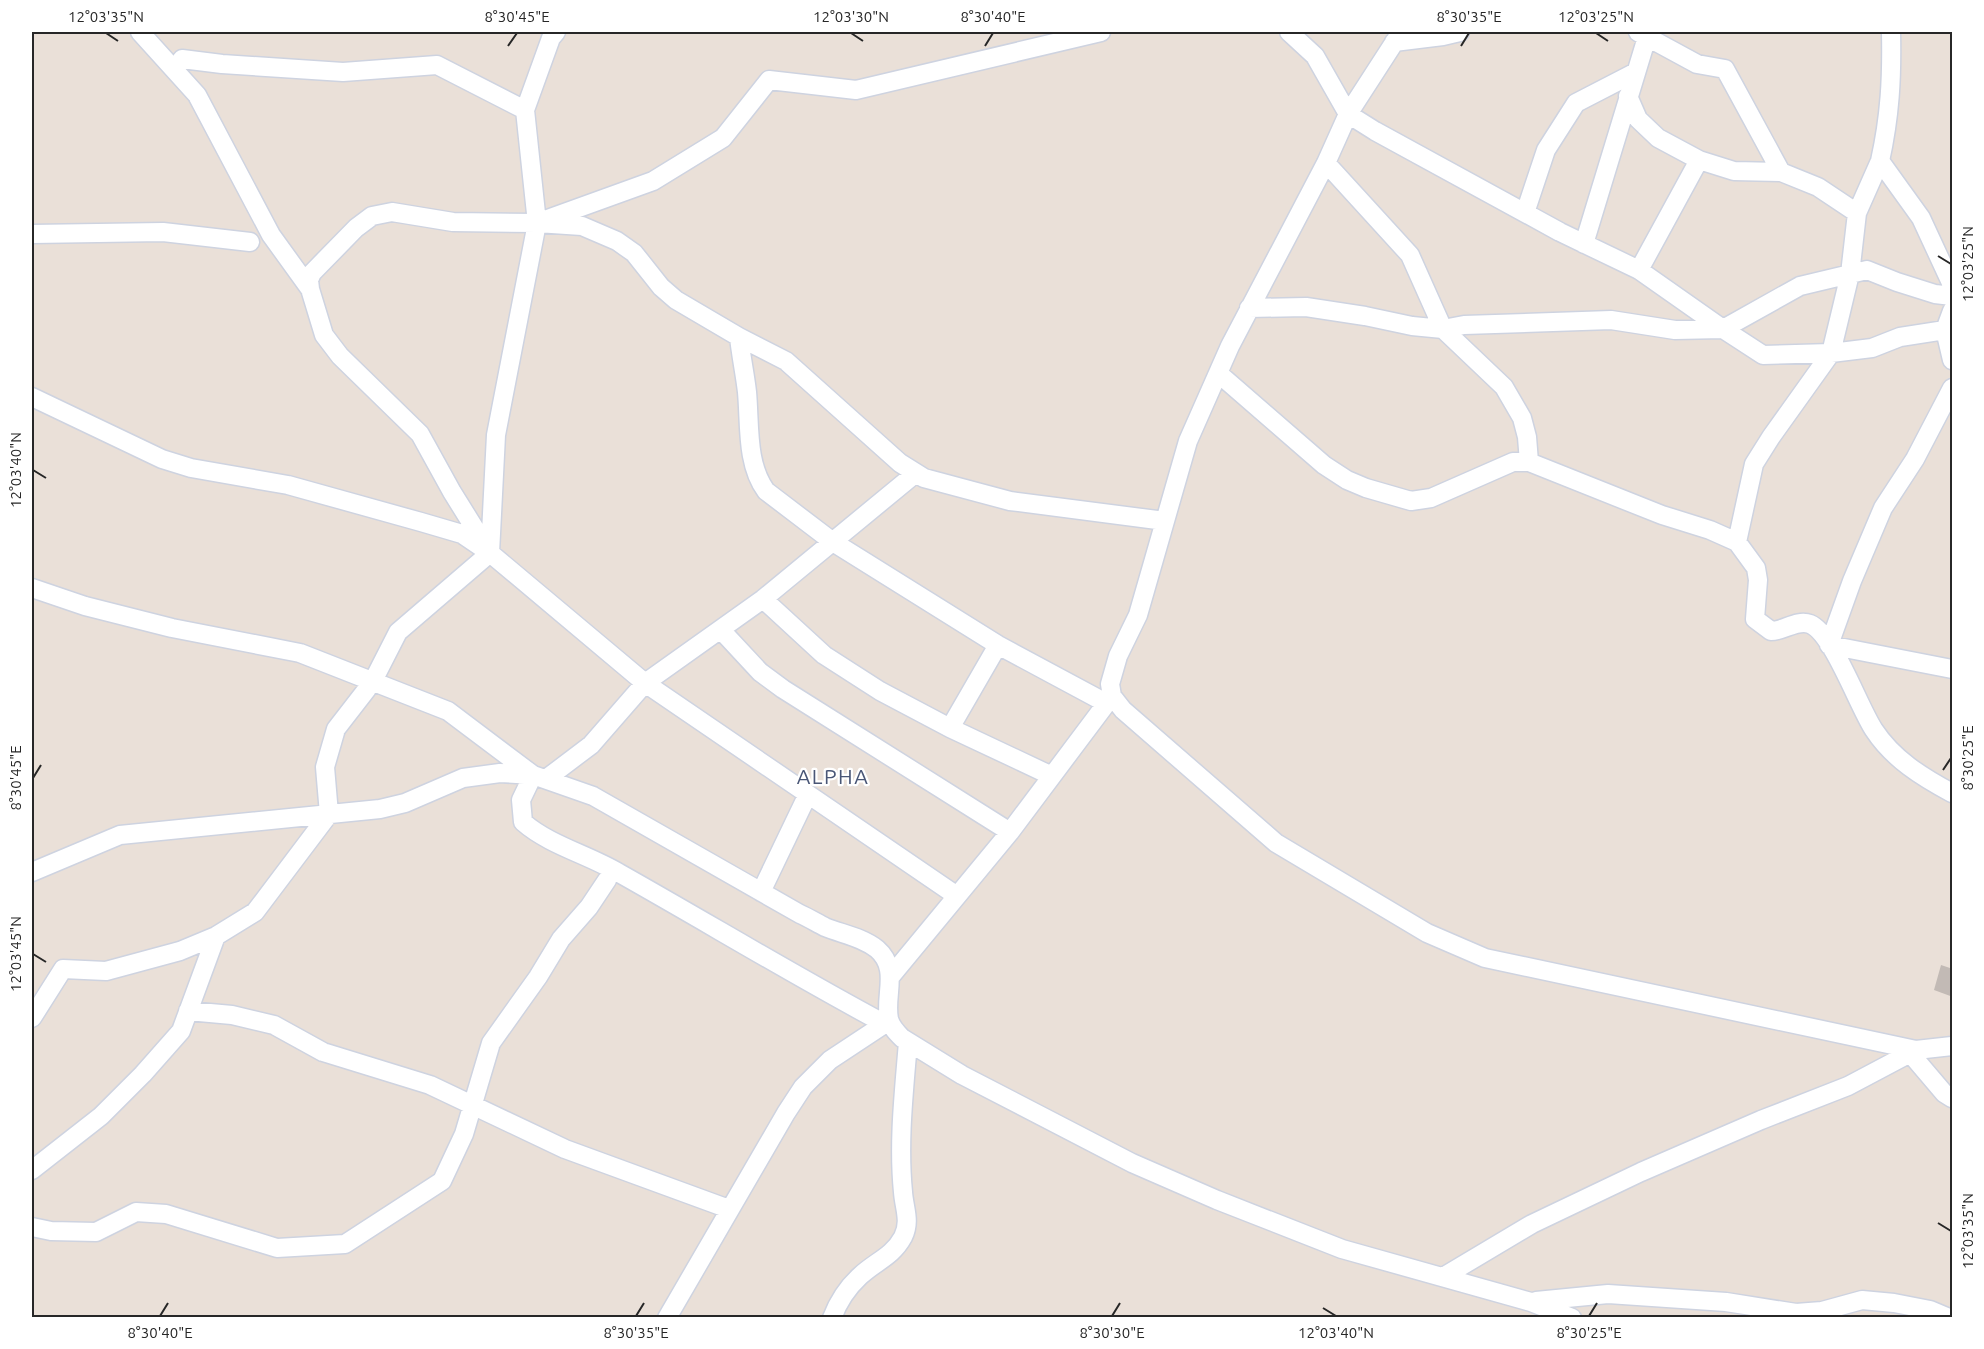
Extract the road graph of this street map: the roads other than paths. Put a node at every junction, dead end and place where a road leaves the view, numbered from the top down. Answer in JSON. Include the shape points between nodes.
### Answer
{"nodes":[{"id":1,"x":140,"y":32,"type":"edge"},
{"id":2,"x":1101,"y":32,"type":"edge"},
{"id":3,"x":1289,"y":32,"type":"edge"},
{"id":4,"x":1460,"y":32,"type":"edge"},
{"id":5,"x":1891,"y":32,"type":"edge"},
{"id":6,"x":552,"y":34,"type":"edge"},
{"id":7,"x":1643,"y":34,"type":"edge"},
{"id":8,"x":1397,"y":37,"type":"edge"},
{"id":9,"x":182,"y":59,"type":"dead end"},
{"id":10,"x":1636,"y":72,"type":"junction"},
{"id":11,"x":1628,"y":96,"type":"junction"},
{"id":12,"x":525,"y":110,"type":"junction"},
{"id":13,"x":1348,"y":114,"type":"junction"},
{"id":14,"x":1699,"y":160,"type":"junction"},
{"id":15,"x":1880,"y":161,"type":"junction"},
{"id":16,"x":1326,"y":163,"type":"junction"},
{"id":17,"x":1782,"y":172,"type":"junction"},
{"id":18,"x":1525,"y":213,"type":"junction"},
{"id":19,"x":1857,"y":213,"type":"junction"},
{"id":20,"x":537,"y":223,"type":"junction"},
{"id":21,"x":32,"y":234,"type":"edge"},
{"id":22,"x":250,"y":242,"type":"dead end"},
{"id":23,"x":1584,"y":244,"type":"junction"},
{"id":24,"x":1639,"y":270,"type":"junction"},
{"id":25,"x":1850,"y":274,"type":"junction"},
{"id":26,"x":1953,"y":285,"type":"edge"},
{"id":27,"x":310,"y":289,"type":"junction"},
{"id":28,"x":1953,"y":296,"type":"edge"},
{"id":29,"x":1249,"y":308,"type":"junction"},
{"id":30,"x":1953,"y":311,"type":"edge"},
{"id":31,"x":1443,"y":329,"type":"junction"},
{"id":32,"x":1723,"y":329,"type":"junction"},
{"id":33,"x":1949,"y":331,"type":"edge"},
{"id":34,"x":739,"y":337,"type":"junction"},
{"id":35,"x":1831,"y":353,"type":"junction"},
{"id":36,"x":1953,"y":360,"type":"edge"},
{"id":37,"x":1218,"y":373,"type":"junction"},
{"id":38,"x":1953,"y":388,"type":"edge"},
{"id":39,"x":32,"y":397,"type":"edge"},
{"id":40,"x":1529,"y":462,"type":"junction"},
{"id":41,"x":916,"y":473,"type":"junction"},
{"id":42,"x":1165,"y":521,"type":"junction"},
{"id":43,"x":833,"y":542,"type":"junction"},
{"id":44,"x":1737,"y":542,"type":"junction"},
{"id":45,"x":490,"y":553,"type":"junction"},
{"id":46,"x":32,"y":588,"type":"edge"},
{"id":47,"x":763,"y":599,"type":"junction"},
{"id":48,"x":721,"y":630,"type":"junction"},
{"id":49,"x":998,"y":645,"type":"junction"},
{"id":50,"x":1829,"y":645,"type":"junction"},
{"id":51,"x":1953,"y":669,"type":"edge"},
{"id":52,"x":645,"y":683,"type":"junction"},
{"id":53,"x":370,"y":685,"type":"junction"},
{"id":54,"x":1109,"y":699,"type":"junction"},
{"id":55,"x":950,"y":728,"type":"junction"},
{"id":56,"x":1052,"y":776,"type":"junction"},
{"id":57,"x":540,"y":777,"type":"junction"},
{"id":58,"x":1953,"y":793,"type":"edge"},
{"id":59,"x":808,"y":794,"type":"junction"},
{"id":60,"x":329,"y":814,"type":"junction"},
{"id":61,"x":1010,"y":832,"type":"junction"},
{"id":62,"x":32,"y":872,"type":"edge"},
{"id":63,"x":607,"y":880,"type":"dead end"},
{"id":64,"x":761,"y":892,"type":"junction"},
{"id":65,"x":957,"y":896,"type":"junction"},
{"id":66,"x":216,"y":936,"type":"junction"},
{"id":67,"x":891,"y":976,"type":"junction"},
{"id":68,"x":188,"y":1011,"type":"junction"},
{"id":69,"x":32,"y":1018,"type":"edge"},
{"id":70,"x":887,"y":1023,"type":"junction"},
{"id":71,"x":908,"y":1042,"type":"junction"},
{"id":72,"x":1953,"y":1046,"type":"edge"},
{"id":73,"x":1913,"y":1051,"type":"junction"},
{"id":74,"x":1953,"y":1098,"type":"edge"},
{"id":75,"x":472,"y":1105,"type":"junction"},
{"id":76,"x":32,"y":1170,"type":"edge"},
{"id":77,"x":729,"y":1209,"type":"junction"},
{"id":78,"x":32,"y":1227,"type":"edge"},
{"id":79,"x":1443,"y":1277,"type":"junction"},
{"id":80,"x":1531,"y":1302,"type":"junction"},
{"id":81,"x":667,"y":1317,"type":"edge"},
{"id":82,"x":832,"y":1317,"type":"edge"},
{"id":83,"x":1572,"y":1317,"type":"edge"},
{"id":84,"x":1949,"y":1317,"type":"edge"}],
"edges":[{"from":1,"to":27,"type":"street","via":[[197,95],[271,235]]},
{"from":2,"to":20,"type":"street","via":[[856,90],[769,80],[723,138],[653,181]]},
{"from":3,"to":13,"type":"street","via":[[1315,56]]},
{"from":4,"to":8,"type":"street"},
{"from":5,"to":15,"type":"street","via":[[1888,122]]},
{"from":6,"to":12,"type":"street"},
{"from":7,"to":10,"type":"street"},
{"from":7,"to":17,"type":"street","via":[[1697,64],[1725,69]]},
{"from":8,"to":13,"type":"street"},
{"from":9,"to":12,"type":"street","via":[[343,72],[436,65]]},
{"from":10,"to":11,"type":"street"},
{"from":10,"to":18,"type":"street","via":[[1576,103],[1546,150]]},
{"from":11,"to":14,"type":"street","via":[[1638,119],[1658,138]]},
{"from":11,"to":23,"type":"street"},
{"from":12,"to":20,"type":"street"},
{"from":13,"to":16,"type":"street"},
{"from":13,"to":18,"type":"street"},
{"from":14,"to":17,"type":"street","via":[[1734,171]]},
{"from":14,"to":24,"type":"street"},
{"from":15,"to":19,"type":"street"},
{"from":15,"to":26,"type":"street","via":[[1921,218]]},
{"from":16,"to":29,"type":"street"},
{"from":16,"to":31,"type":"street","via":[[1410,255]]},
{"from":17,"to":19,"type":"street","via":[[1818,187]]},
{"from":18,"to":23,"type":"street"},
{"from":19,"to":25,"type":"street"},
{"from":20,"to":27,"type":"street","via":[[453,222],[392,212],[372,216],[312,273]]},
{"from":20,"to":34,"type":"street","via":[[582,226],[617,241],[634,253],[676,300]]},
{"from":20,"to":45,"type":"street","via":[[496,435]]},
{"from":21,"to":22,"type":"street","via":[[163,232]]},
{"from":23,"to":24,"type":"street"},
{"from":24,"to":32,"type":"street"},
{"from":25,"to":28,"type":"street","via":[[1867,270],[1935,294]]},
{"from":25,"to":32,"type":"street","via":[[1800,286]]},
{"from":25,"to":35,"type":"street"},
{"from":27,"to":45,"type":"street","via":[[324,335],[340,356],[420,434]]},
{"from":29,"to":31,"type":"street","via":[[1306,307]]},
{"from":29,"to":37,"type":"street"},
{"from":30,"to":33,"type":"street"},
{"from":31,"to":32,"type":"street","via":[[1611,320],[1676,330]]},
{"from":31,"to":40,"type":"street","via":[[1504,387],[1522,417]]},
{"from":32,"to":35,"type":"street","via":[[1763,355]]},
{"from":33,"to":35,"type":"street","via":[[1900,337],[1872,348]]},
{"from":33,"to":36,"type":"street"},
{"from":34,"to":41,"type":"street","via":[[786,361]]},
{"from":34,"to":43,"type":"street","via":[[753,466],[758,480],[766,491]]},
{"from":35,"to":44,"type":"street","via":[[1754,464]]},
{"from":37,"to":40,"type":"street","via":[[1324,465],[1347,480],[1411,501],[1431,498],[1513,462]]},
{"from":37,"to":42,"type":"street","via":[[1188,441]]},
{"from":38,"to":50,"type":"street","via":[[1883,508]]},
{"from":39,"to":45,"type":"street","via":[[162,459],[288,485],[422,522],[462,534]]},
{"from":40,"to":44,"type":"street"},
{"from":41,"to":42,"type":"street","via":[[952,487],[1011,501]]},
{"from":41,"to":43,"type":"street"},
{"from":42,"to":54,"type":"street","via":[[1138,615],[1118,656]]},
{"from":43,"to":47,"type":"street"},
{"from":43,"to":49,"type":"street"},
{"from":44,"to":50,"type":"street","via":[[1756,568],[1755,619],[1771,631],[1803,622],[1813,625]]},
{"from":45,"to":52,"type":"street"},
{"from":45,"to":53,"type":"street","via":[[398,632]]},
{"from":46,"to":53,"type":"street","via":[[172,628],[300,653]]},
{"from":47,"to":48,"type":"street"},
{"from":47,"to":55,"type":"street","via":[[824,655],[880,691]]},
{"from":48,"to":52,"type":"street"},
{"from":48,"to":61,"type":"street","via":[[760,672],[783,689]]},
{"from":49,"to":54,"type":"street"},
{"from":49,"to":55,"type":"street"},
{"from":50,"to":51,"type":"street"},
{"from":50,"to":58,"type":"street","via":[[1873,729],[1892,752],[1917,773]]},
{"from":52,"to":57,"type":"street","via":[[591,745]]},
{"from":52,"to":59,"type":"street"},
{"from":53,"to":57,"type":"street","via":[[448,711]]},
{"from":53,"to":60,"type":"street","via":[[336,729],[325,767]]},
{"from":54,"to":56,"type":"street"},
{"from":54,"to":73,"type":"street","via":[[1276,843],[1427,933],[1485,958]]},
{"from":55,"to":56,"type":"street"},
{"from":56,"to":61,"type":"street"},
{"from":57,"to":60,"type":"street","via":[[500,773],[463,778],[405,803]]},
{"from":57,"to":64,"type":"street","via":[[592,796]]},
{"from":57,"to":70,"type":"street","via":[[521,800],[523,822],[536,833],[597,860],[831,996]]},
{"from":59,"to":64,"type":"street"},
{"from":59,"to":65,"type":"street"},
{"from":60,"to":62,"type":"street","via":[[120,835]]},
{"from":60,"to":66,"type":"street","via":[[255,912]]},
{"from":61,"to":65,"type":"street"},
{"from":63,"to":75,"type":"street","via":[[590,907],[561,939],[491,1043]]},
{"from":64,"to":67,"type":"street","via":[[825,926],[867,942],[878,950]]},
{"from":65,"to":67,"type":"street"},
{"from":66,"to":68,"type":"street"},
{"from":66,"to":69,"type":"street","via":[[180,951],[106,971],[63,969]]},
{"from":67,"to":70,"type":"street"},
{"from":68,"to":75,"type":"street","via":[[232,1015],[274,1025],[323,1052],[430,1085]]},
{"from":68,"to":76,"type":"street","via":[[181,1031],[118,1099]]},
{"from":70,"to":71,"type":"street"},
{"from":70,"to":77,"type":"street","via":[[830,1060],[803,1087]]},
{"from":71,"to":79,"type":"street","via":[[962,1075],[1132,1163],[1342,1249]]},
{"from":71,"to":82,"type":"street","via":[[900,1149],[908,1217],[904,1234],[893,1252],[859,1276]]},
{"from":72,"to":73,"type":"street"},
{"from":73,"to":74,"type":"street","via":[[1944,1093]]},
{"from":73,"to":79,"type":"street","via":[[1848,1086],[1641,1172],[1532,1224]]},
{"from":75,"to":77,"type":"street","via":[[565,1149]]},
{"from":75,"to":78,"type":"street","via":[[464,1134],[442,1181],[345,1244],[277,1248],[166,1214],[136,1212],[96,1232]]},
{"from":77,"to":81,"type":"street"},
{"from":79,"to":80,"type":"street"},
{"from":80,"to":83,"type":"street"},
{"from":80,"to":84,"type":"street","via":[[1608,1294],[1725,1302],[1796,1313],[1863,1300],[1894,1302]]}]}
